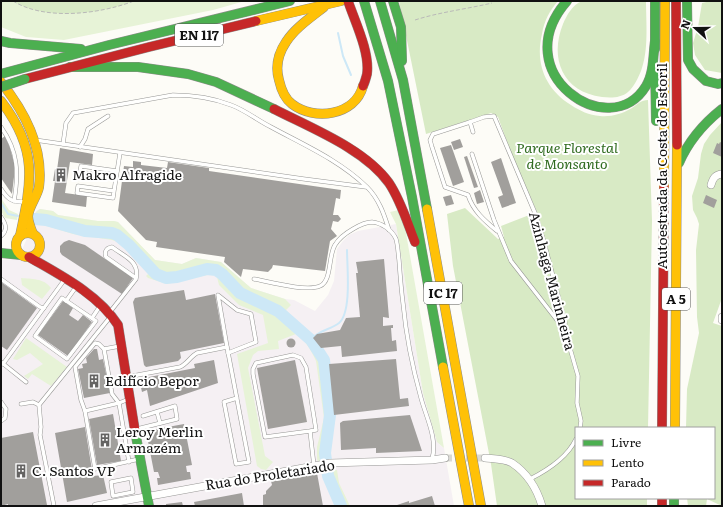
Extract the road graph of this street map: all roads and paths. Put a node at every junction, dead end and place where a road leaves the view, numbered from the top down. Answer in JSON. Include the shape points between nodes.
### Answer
{"nodes":[{"id":1,"x":13,"y":1,"type":"edge"},
{"id":2,"x":134,"y":1,"type":"edge"},
{"id":3,"x":270,"y":1,"type":"edge"},
{"id":4,"x":290,"y":1,"type":"edge"},
{"id":5,"x":341,"y":1,"type":"edge"},
{"id":6,"x":348,"y":1,"type":"edge"},
{"id":7,"x":364,"y":1,"type":"edge"},
{"id":8,"x":380,"y":1,"type":"edge"},
{"id":9,"x":393,"y":1,"type":"edge"},
{"id":10,"x":567,"y":1,"type":"edge"},
{"id":11,"x":655,"y":2,"type":"edge"},
{"id":12,"x":665,"y":2,"type":"edge"},
{"id":13,"x":676,"y":2,"type":"edge"},
{"id":14,"x":687,"y":2,"type":"edge"},
{"id":15,"x":492,"y":3,"type":"dead end"},
{"id":16,"x":330,"y":4,"type":"junction"},
{"id":17,"x":249,"y":12,"type":"junction"},
{"id":18,"x":415,"y":20,"type":"dead end"},
{"id":19,"x":1,"y":33,"type":"edge"},
{"id":20,"x":1,"y":41,"type":"edge"},
{"id":21,"x":655,"y":41,"type":"junction"},
{"id":22,"x":34,"y":45,"type":"junction"},
{"id":23,"x":90,"y":50,"type":"junction"},
{"id":24,"x":70,"y":67,"type":"junction"},
{"id":25,"x":1,"y":74,"type":"edge"},
{"id":26,"x":403,"y":80,"type":"junction"},
{"id":27,"x":1,"y":82,"type":"edge"},
{"id":28,"x":722,"y":83,"type":"edge"},
{"id":29,"x":1,"y":87,"type":"edge"},
{"id":30,"x":1,"y":101,"type":"edge"},
{"id":31,"x":722,"y":109,"type":"edge"},
{"id":32,"x":108,"y":116,"type":"dead end"},
{"id":33,"x":470,"y":122,"type":"junction"},
{"id":34,"x":1,"y":127,"type":"edge"},
{"id":35,"x":473,"y":132,"type":"dead end"},
{"id":36,"x":5,"y":133,"type":"junction"},
{"id":37,"x":1,"y":136,"type":"edge"},
{"id":38,"x":34,"y":140,"type":"junction"},
{"id":39,"x":63,"y":144,"type":"junction"},
{"id":40,"x":80,"y":147,"type":"junction"},
{"id":41,"x":120,"y":153,"type":"junction"},
{"id":42,"x":472,"y":154,"type":"dead end"},
{"id":43,"x":677,"y":170,"type":"junction"},
{"id":44,"x":117,"y":171,"type":"junction"},
{"id":45,"x":722,"y":174,"type":"edge"},
{"id":46,"x":116,"y":178,"type":"junction"},
{"id":47,"x":711,"y":185,"type":"dead end"},
{"id":48,"x":367,"y":187,"type":"junction"},
{"id":49,"x":1,"y":188,"type":"edge"},
{"id":50,"x":114,"y":192,"type":"junction"},
{"id":51,"x":29,"y":200,"type":"junction"},
{"id":52,"x":14,"y":201,"type":"junction"},
{"id":53,"x":664,"y":207,"type":"junction"},
{"id":54,"x":1,"y":217,"type":"edge"},
{"id":55,"x":389,"y":230,"type":"junction"},
{"id":56,"x":499,"y":232,"type":"junction"},
{"id":57,"x":33,"y":234,"type":"junction"},
{"id":58,"x":1,"y":236,"type":"edge"},
{"id":59,"x":18,"y":239,"type":"junction"},
{"id":60,"x":39,"y":250,"type":"junction"},
{"id":61,"x":25,"y":256,"type":"junction"},
{"id":62,"x":424,"y":263,"type":"junction"},
{"id":63,"x":47,"y":267,"type":"junction"},
{"id":64,"x":136,"y":278,"type":"junction"},
{"id":65,"x":1,"y":279,"type":"edge"},
{"id":66,"x":65,"y":279,"type":"junction"},
{"id":67,"x":254,"y":279,"type":"dead end"},
{"id":68,"x":76,"y":286,"type":"junction"},
{"id":69,"x":66,"y":300,"type":"junction"},
{"id":70,"x":100,"y":305,"type":"junction"},
{"id":71,"x":44,"y":308,"type":"junction"},
{"id":72,"x":111,"y":314,"type":"junction"},
{"id":73,"x":92,"y":318,"type":"junction"},
{"id":74,"x":565,"y":331,"type":"junction"},
{"id":75,"x":121,"y":346,"type":"junction"},
{"id":76,"x":227,"y":347,"type":"junction"},
{"id":77,"x":104,"y":349,"type":"junction"},
{"id":78,"x":228,"y":354,"type":"junction"},
{"id":79,"x":2,"y":363,"type":"edge"},
{"id":80,"x":126,"y":377,"type":"junction"},
{"id":81,"x":26,"y":382,"type":"dead end"},
{"id":82,"x":237,"y":398,"type":"junction"},
{"id":83,"x":130,"y":399,"type":"junction"},
{"id":84,"x":1,"y":402,"type":"edge"},
{"id":85,"x":119,"y":403,"type":"junction"},
{"id":86,"x":21,"y":404,"type":"dead end"},
{"id":87,"x":39,"y":405,"type":"junction"},
{"id":88,"x":85,"y":411,"type":"junction"},
{"id":89,"x":157,"y":412,"type":"junction"},
{"id":90,"x":143,"y":416,"type":"dead end"},
{"id":91,"x":1,"y":422,"type":"edge"},
{"id":92,"x":160,"y":423,"type":"junction"},
{"id":93,"x":580,"y":427,"type":"edge"},
{"id":94,"x":662,"y":427,"type":"edge"},
{"id":95,"x":675,"y":427,"type":"edge"},
{"id":96,"x":135,"y":429,"type":"junction"},
{"id":97,"x":310,"y":431,"type":"junction"},
{"id":98,"x":575,"y":440,"type":"edge"},
{"id":99,"x":445,"y":458,"type":"tunnel mouth"},
{"id":100,"x":485,"y":458,"type":"tunnel mouth"},
{"id":101,"x":140,"y":459,"type":"junction"},
{"id":102,"x":432,"y":460,"type":"junction"},
{"id":103,"x":129,"y":462,"type":"junction"},
{"id":104,"x":316,"y":465,"type":"junction"},
{"id":105,"x":530,"y":479,"type":"junction"},
{"id":106,"x":147,"y":496,"type":"junction"},
{"id":107,"x":123,"y":497,"type":"junction"},
{"id":108,"x":54,"y":506,"type":"edge"},
{"id":109,"x":96,"y":506,"type":"edge"},
{"id":110,"x":149,"y":506,"type":"edge"},
{"id":111,"x":469,"y":506,"type":"edge"},
{"id":112,"x":481,"y":506,"type":"edge"},
{"id":113,"x":542,"y":506,"type":"edge"}],
"edges":[{"from":1,"to":2,"type":"path","via":[[36,11],[54,14],[80,13]]},
{"from":3,"to":17,"type":"main road"},
{"from":4,"to":17,"type":"main road","number":"EN 117"},
{"from":5,"to":16,"type":"main road","number":"EN 117"},
{"from":6,"to":16,"type":"main road","via":[[364,49],[367,76],[361,94],[354,102],[347,108],[327,116],[301,110],[285,96],[277,79],[277,61],[283,46],[294,32]]},
{"from":7,"to":62,"type":"main road","number":"IC 17","via":[[388,81]]},
{"from":8,"to":26,"type":"main road","number":"IC 17"},
{"from":9,"to":26,"type":"main road","via":[[401,27]]},
{"from":10,"to":21,"type":"main road","via":[[552,22],[548,33],[549,63],[562,86],[585,103],[606,108],[634,100],[647,85]]},
{"from":11,"to":21,"type":"main road"},
{"from":12,"to":53,"type":"main road","name":"Autoestrada da Costa do Estoril","number":"A 5"},
{"from":13,"to":43,"type":"main road","name":"Autoestrada da Costa do Estoril","number":"A 5"},
{"from":14,"to":28,"type":"main road","via":[[688,60],[693,69],[706,81]]},
{"from":15,"to":18,"type":"path"},
{"from":16,"to":24,"type":"main road","number":"EN 117"},
{"from":17,"to":23,"type":"main road","number":"EN 117"},
{"from":19,"to":22,"type":"main road"},
{"from":20,"to":22,"type":"main road"},
{"from":21,"to":53,"type":"main road","via":[[657,185]]},
{"from":22,"to":23,"type":"main road"},
{"from":23,"to":25,"type":"main road","number":"EN 117"},
{"from":24,"to":29,"type":"main road","number":"EN 117","bridge":true},
{"from":24,"to":62,"type":"main road","via":[[150,67],[206,78],[265,104],[339,143],[372,164],[398,197]]},
{"from":26,"to":112,"type":"main road","number":"IC 17"},
{"from":27,"to":38,"type":"main road","via":[[26,118]]},
{"from":30,"to":51,"type":"main road","via":[[17,123],[26,146],[30,172]]},
{"from":31,"to":43,"type":"main road","via":[[698,129],[686,147]]},
{"from":32,"to":40,"type":"lane","via":[[88,128]]},
{"from":33,"to":35,"type":"lane"},
{"from":33,"to":56,"type":"lane","via":[[433,134],[430,140],[445,187],[468,196],[472,206]]},
{"from":33,"to":74,"type":"lane","name":"Azinhaga Marinheira","via":[[494,116],[535,213],[565,322]]},
{"from":34,"to":36,"type":"lane"},
{"from":36,"to":37,"type":"lane"},
{"from":36,"to":52,"type":"lane","via":[[11,143],[16,162]]},
{"from":38,"to":39,"type":"lane"},
{"from":38,"to":51,"type":"main road","via":[[40,176],[38,194]]},
{"from":39,"to":40,"type":"lane"},
{"from":39,"to":48,"type":"lane","via":[[66,123],[73,113],[174,95],[188,95],[216,100],[243,110],[327,156]]},
{"from":40,"to":41,"type":"lane"},
{"from":41,"to":44,"type":"lane"},
{"from":41,"to":48,"type":"lane"},
{"from":42,"to":56,"type":"lane"},
{"from":43,"to":95,"type":"main road","name":"Autoestrada da Costa do Estoril","number":"A 5"},
{"from":44,"to":46,"type":"lane"},
{"from":44,"to":46,"type":"lane","via":[[81,166],[80,172]]},
{"from":45,"to":47,"type":"street","via":[[713,179]]},
{"from":46,"to":50,"type":"lane"},
{"from":48,"to":55,"type":"lane","via":[[378,201]]},
{"from":49,"to":52,"type":"lane","via":[[9,199]]},
{"from":50,"to":50,"type":"lane","via":[[113,198],[77,193],[78,186]]},
{"from":51,"to":52,"type":"lane"},
{"from":51,"to":57,"type":"main road","via":[[28,217]]},
{"from":51,"to":59,"type":"main road"},
{"from":53,"to":94,"type":"main road","name":"Autoestrada da Costa do Estoril","number":"A 5"},
{"from":54,"to":58,"type":"lane","via":[[6,228]]},
{"from":55,"to":67,"type":"lane","via":[[371,222],[345,234],[335,245],[328,275],[324,284],[320,286],[305,289]]},
{"from":55,"to":102,"type":"lane","via":[[397,244],[409,346],[433,440]]},
{"from":56,"to":74,"type":"lane","via":[[512,261]]},
{"from":57,"to":59,"type":"main road","via":[[29,233]]},
{"from":57,"to":60,"type":"main road","via":[[39,241]]},
{"from":59,"to":61,"type":"main road","via":[[16,246]]},
{"from":59,"to":61,"type":"main road","via":[[1,253]]},
{"from":60,"to":61,"type":"main road","via":[[35,255]]},
{"from":60,"to":63,"type":"main road"},
{"from":61,"to":63,"type":"main road"},
{"from":62,"to":111,"type":"main road","number":"IC 17"},
{"from":63,"to":66,"type":"main road"},
{"from":64,"to":64,"type":"lane","via":[[135,264],[112,247],[108,248],[105,252],[106,257]]},
{"from":64,"to":72,"type":"lane"},
{"from":65,"to":71,"type":"lane"},
{"from":66,"to":68,"type":"main road"},
{"from":66,"to":71,"type":"lane"},
{"from":68,"to":69,"type":"lane"},
{"from":68,"to":70,"type":"main road"},
{"from":69,"to":73,"type":"lane"},
{"from":69,"to":73,"type":"lane","via":[[62,298],[35,336],[68,359],[96,321]]},
{"from":70,"to":72,"type":"main road"},
{"from":70,"to":73,"type":"lane"},
{"from":71,"to":79,"type":"lane"},
{"from":72,"to":75,"type":"main road","via":[[118,325]]},
{"from":72,"to":87,"type":"lane"},
{"from":74,"to":93,"type":"lane","name":"Azinhaga Marinheira","via":[[578,376],[577,403]]},
{"from":75,"to":77,"type":"lane"},
{"from":75,"to":80,"type":"main road"},
{"from":76,"to":78,"type":"lane"},
{"from":76,"to":78,"type":"lane","via":[[218,295],[237,310],[251,314],[256,342]]},
{"from":76,"to":80,"type":"lane","via":[[197,353],[184,366]]},
{"from":77,"to":85,"type":"lane","via":[[112,394]]},
{"from":77,"to":88,"type":"lane","via":[[95,343],[75,367]]},
{"from":78,"to":82,"type":"lane"},
{"from":79,"to":81,"type":"lane"},
{"from":80,"to":83,"type":"main road"},
{"from":82,"to":82,"type":"lane","via":[[224,402],[236,464],[249,462]]},
{"from":83,"to":85,"type":"lane"},
{"from":83,"to":96,"type":"main road"},
{"from":84,"to":91,"type":"lane","via":[[6,409],[5,418]]},
{"from":85,"to":88,"type":"lane"},
{"from":85,"to":103,"type":"lane"},
{"from":86,"to":87,"type":"lane","via":[[33,402]]},
{"from":87,"to":108,"type":"lane","via":[[40,435]]},
{"from":88,"to":103,"type":"lane","via":[[95,470]]},
{"from":89,"to":90,"type":"lane"},
{"from":89,"to":92,"type":"lane"},
{"from":89,"to":92,"type":"lane","via":[[175,406],[177,419]]},
{"from":92,"to":96,"type":"lane"},
{"from":96,"to":101,"type":"main road"},
{"from":97,"to":97,"type":"lane","via":[[316,430],[306,367],[301,358],[292,355],[256,363],[253,374],[265,437]]},
{"from":97,"to":104,"type":"lane"},
{"from":98,"to":105,"type":"lane","via":[[565,455]]},
{"from":99,"to":102,"type":"street","name":"Rua do Proletariado"},
{"from":100,"to":105,"type":"street","via":[[511,463]]},
{"from":101,"to":103,"type":"lane"},
{"from":101,"to":106,"type":"main road"},
{"from":102,"to":104,"type":"street","name":"Rua do Proletariado"},
{"from":104,"to":106,"type":"street","name":"Rua do Proletariado"},
{"from":105,"to":113,"type":"street"},
{"from":106,"to":107,"type":"street","name":"Rua do Proletariado"},
{"from":106,"to":110,"type":"main road"},
{"from":107,"to":107,"type":"lane","via":[[133,492],[130,478],[111,482],[113,496]]},
{"from":107,"to":109,"type":"street","name":"Rua do Proletariado"}]}
